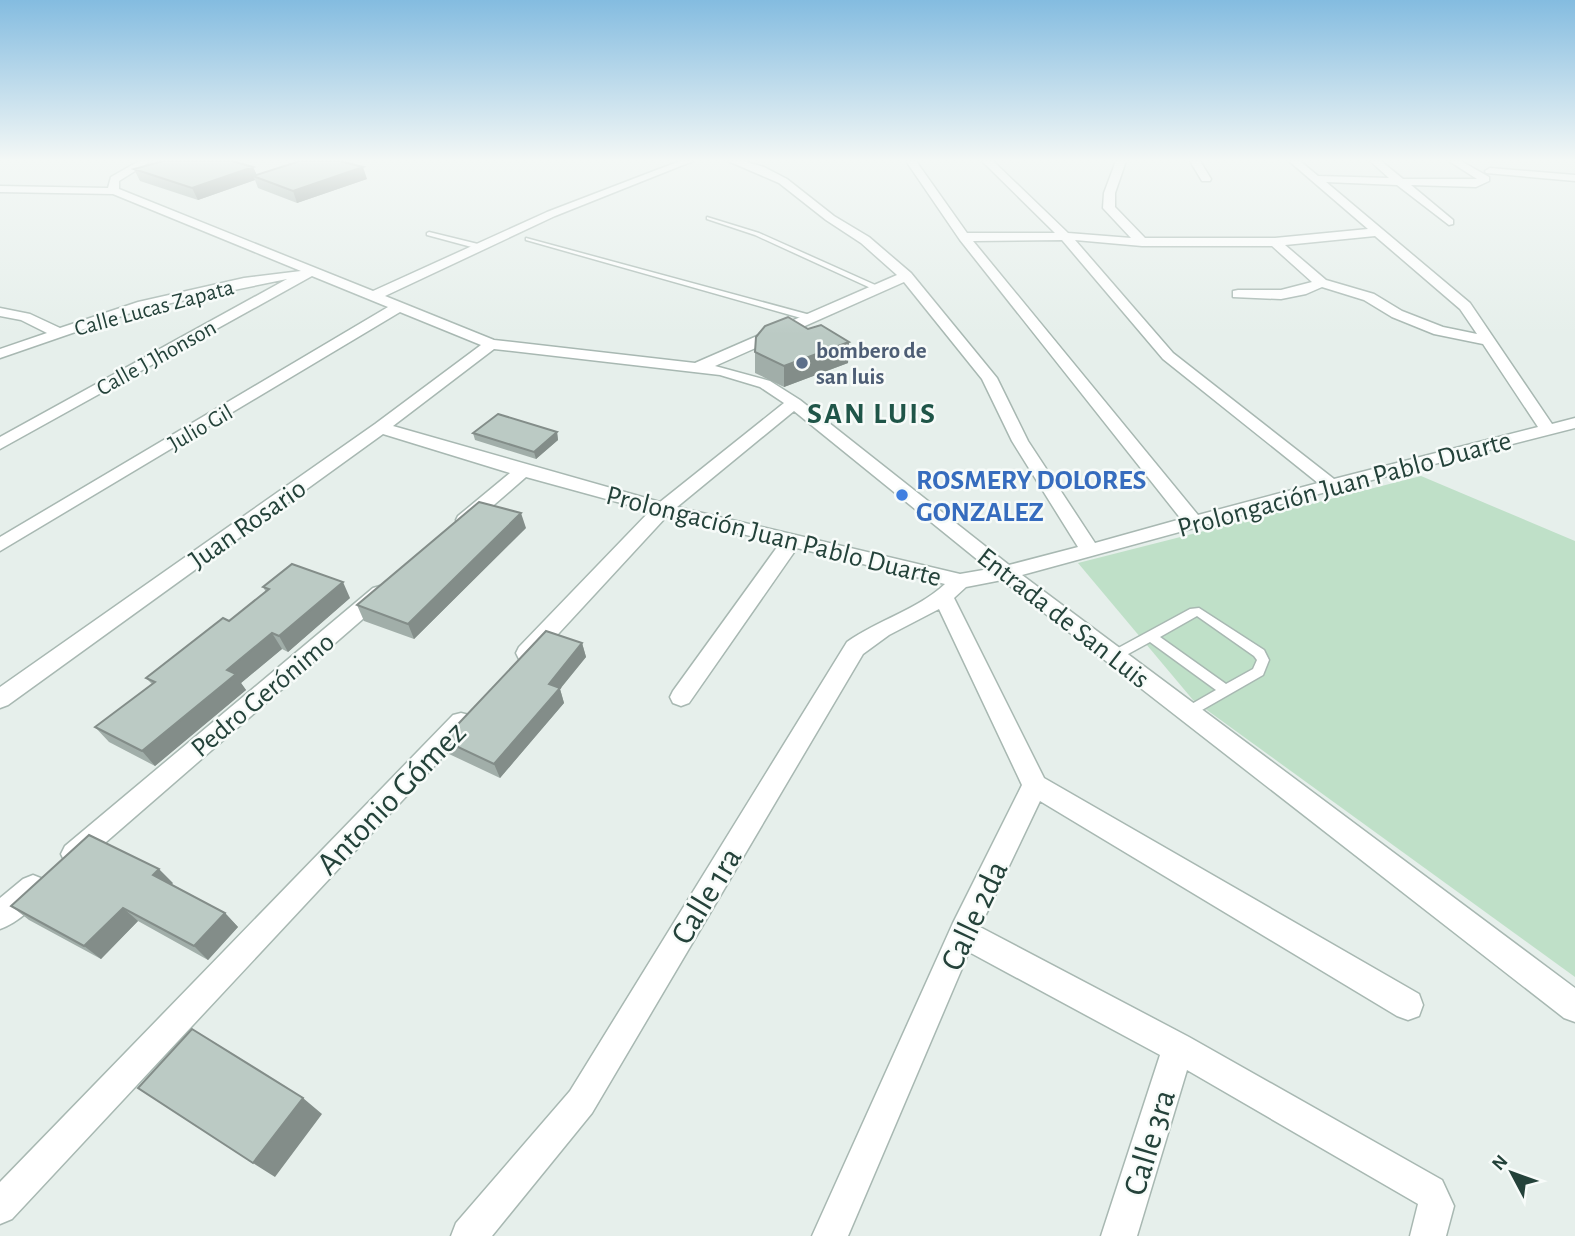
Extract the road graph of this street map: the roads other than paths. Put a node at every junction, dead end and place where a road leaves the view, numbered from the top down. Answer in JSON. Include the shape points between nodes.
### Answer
{"nodes":[{"id":1,"x":183,"y":219,"type":"edge"},
{"id":2,"x":541,"y":219,"type":"edge"},
{"id":3,"x":711,"y":219,"type":"edge"},
{"id":4,"x":831,"y":219,"type":"edge"},
{"id":5,"x":951,"y":219,"type":"edge"},
{"id":6,"x":1047,"y":219,"type":"edge"},
{"id":7,"x":1119,"y":219,"type":"edge"},
{"id":8,"x":1362,"y":219,"type":"edge"},
{"id":9,"x":1445,"y":219,"type":"edge"},
{"id":10,"x":1449,"y":222,"type":"dead end"},
{"id":11,"x":1378,"y":232,"type":"junction"},
{"id":12,"x":429,"y":234,"type":"dead end"},
{"id":13,"x":1065,"y":236,"type":"junction"},
{"id":14,"x":964,"y":237,"type":"junction"},
{"id":15,"x":528,"y":239,"type":"dead end"},
{"id":16,"x":1142,"y":242,"type":"junction"},
{"id":17,"x":1275,"y":242,"type":"junction"},
{"id":18,"x":479,"y":247,"type":"junction"},
{"id":19,"x":311,"y":271,"type":"junction"},
{"id":20,"x":906,"y":276,"type":"junction"},
{"id":21,"x":1321,"y":282,"type":"junction"},
{"id":22,"x":878,"y":288,"type":"junction"},
{"id":23,"x":1238,"y":294,"type":"dead end"},
{"id":24,"x":373,"y":296,"type":"junction"},
{"id":25,"x":400,"y":306,"type":"junction"},
{"id":26,"x":0,"y":312,"type":"edge"},
{"id":27,"x":811,"y":318,"type":"junction"},
{"id":28,"x":59,"y":333,"type":"junction"},
{"id":29,"x":1489,"y":341,"type":"junction"},
{"id":30,"x":491,"y":344,"type":"junction"},
{"id":31,"x":1,"y":354,"type":"edge"},
{"id":32,"x":695,"y":368,"type":"junction"},
{"id":33,"x":794,"y":403,"type":"junction"},
{"id":34,"x":1575,"y":423,"type":"edge"},
{"id":35,"x":381,"y":428,"type":"junction"},
{"id":36,"x":1547,"y":429,"type":"junction"},
{"id":37,"x":0,"y":443,"type":"edge"},
{"id":38,"x":523,"y":471,"type":"junction"},
{"id":39,"x":1332,"y":485,"type":"junction"},
{"id":40,"x":663,"y":509,"type":"junction"},
{"id":41,"x":1194,"y":523,"type":"junction"},
{"id":42,"x":450,"y":534,"type":"edge"},
{"id":43,"x":792,"y":540,"type":"junction"},
{"id":44,"x":0,"y":545,"type":"edge"},
{"id":45,"x":1090,"y":550,"type":"junction"},
{"id":46,"x":1006,"y":573,"type":"junction"},
{"id":47,"x":398,"y":578,"type":"edge"},
{"id":48,"x":952,"y":590,"type":"junction"},
{"id":49,"x":1150,"y":636,"type":"junction"},
{"id":50,"x":1114,"y":656,"type":"junction"},
{"id":51,"x":509,"y":671,"type":"edge"},
{"id":52,"x":1226,"y":691,"type":"junction"},
{"id":53,"x":681,"y":696,"type":"dead end"},
{"id":54,"x":0,"y":699,"type":"edge"},
{"id":55,"x":481,"y":701,"type":"edge"},
{"id":56,"x":1188,"y":713,"type":"junction"},
{"id":57,"x":1035,"y":785,"type":"junction"},
{"id":58,"x":0,"y":916,"type":"edge"},
{"id":59,"x":963,"y":933,"type":"junction"},
{"id":60,"x":1408,"y":1005,"type":"dead end"},
{"id":61,"x":1575,"y":1007,"type":"edge"},
{"id":62,"x":1178,"y":1048,"type":"junction"},
{"id":63,"x":0,"y":1207,"type":"edge"},
{"id":64,"x":470,"y":1236,"type":"edge"},
{"id":65,"x":830,"y":1236,"type":"edge"},
{"id":66,"x":1119,"y":1236,"type":"edge"},
{"id":67,"x":1429,"y":1236,"type":"edge"}],
"edges":[{"from":1,"to":19,"type":"street","name":"Entrada de San Luis"},
{"from":2,"to":18,"type":"street"},
{"from":3,"to":22,"type":"lane"},
{"from":4,"to":20,"type":"street","via":[[865,240]]},
{"from":5,"to":14,"type":"street"},
{"from":6,"to":13,"type":"street"},
{"from":7,"to":16,"type":"street"},
{"from":8,"to":11,"type":"street"},
{"from":9,"to":10,"type":"street"},
{"from":11,"to":17,"type":"street"},
{"from":11,"to":29,"type":"street","via":[[1465,306]]},
{"from":12,"to":18,"type":"lane"},
{"from":13,"to":14,"type":"street"},
{"from":13,"to":16,"type":"street"},
{"from":13,"to":39,"type":"street","via":[[1168,356]]},
{"from":14,"to":41,"type":"street"},
{"from":15,"to":27,"type":"lane"},
{"from":16,"to":17,"type":"street"},
{"from":17,"to":21,"type":"street"},
{"from":18,"to":24,"type":"street"},
{"from":19,"to":24,"type":"street","name":"Entrada de San Luis"},
{"from":19,"to":28,"type":"street","name":"Calle Lucas Zapata","via":[[138,306]]},
{"from":19,"to":37,"type":"street","name":"Calle J Jhonson"},
{"from":20,"to":22,"type":"street"},
{"from":20,"to":45,"type":"street","via":[[989,378],[1020,441]]},
{"from":21,"to":23,"type":"street","via":[[1308,291]]},
{"from":21,"to":29,"type":"street","via":[[1369,297],[1439,331]]},
{"from":22,"to":27,"type":"street"},
{"from":24,"to":25,"type":"street","name":"Entrada de San Luis"},
{"from":25,"to":30,"type":"street","name":"Entrada de San Luis"},
{"from":25,"to":44,"type":"street","name":"Julio Gil"},
{"from":26,"to":28,"type":"street","via":[[25,317]]},
{"from":27,"to":32,"type":"street"},
{"from":28,"to":31,"type":"street","name":"Calle Lucas Zapata"},
{"from":29,"to":36,"type":"street"},
{"from":30,"to":32,"type":"street","name":"Entrada de San Luis"},
{"from":30,"to":35,"type":"street","name":"Juan Rosario"},
{"from":32,"to":33,"type":"street","name":"Entrada de San Luis","via":[[765,384]]},
{"from":33,"to":40,"type":"street"},
{"from":33,"to":46,"type":"street","name":"Entrada de San Luis"},
{"from":34,"to":36,"type":"street","name":"Prolongación Juan Pablo Duarte"},
{"from":35,"to":38,"type":"street","name":"Prolongación Juan Pablo Duarte"},
{"from":35,"to":54,"type":"street","name":"Juan Rosario"},
{"from":36,"to":39,"type":"street","name":"Prolongación Juan Pablo Duarte"},
{"from":38,"to":40,"type":"street","name":"Prolongación Juan Pablo Duarte"},
{"from":38,"to":42,"type":"street"},
{"from":39,"to":41,"type":"street","name":"Prolongación Juan Pablo Duarte"},
{"from":40,"to":43,"type":"street","name":"Prolongación Juan Pablo Duarte"},
{"from":40,"to":51,"type":"street"},
{"from":41,"to":45,"type":"street","name":"Prolongación Juan Pablo Duarte"},
{"from":43,"to":48,"type":"street","name":"Prolongación Juan Pablo Duarte"},
{"from":43,"to":53,"type":"street"},
{"from":45,"to":46,"type":"street","name":"Prolongación Juan Pablo Duarte"},
{"from":46,"to":48,"type":"street","name":"Prolongación Juan Pablo Duarte"},
{"from":46,"to":50,"type":"street","name":"Entrada de San Luis"},
{"from":47,"to":58,"type":"street","name":"Pedro Gerónimo"},
{"from":48,"to":57,"type":"street"},
{"from":48,"to":64,"type":"street","name":"Calle 1ra","via":[[855,648],[581,1102]]},
{"from":49,"to":50,"type":"lane"},
{"from":49,"to":52,"type":"lane"},
{"from":49,"to":52,"type":"lane","via":[[1199,612],[1259,653],[1263,660],[1258,672]]},
{"from":50,"to":56,"type":"street","name":"Entrada de San Luis"},
{"from":52,"to":56,"type":"lane"},
{"from":55,"to":63,"type":"street","name":"Antonio Gómez"},
{"from":56,"to":61,"type":"street","name":"Entrada de San Luis"},
{"from":57,"to":59,"type":"street","name":"Calle 2da"},
{"from":57,"to":60,"type":"street"},
{"from":59,"to":62,"type":"street"},
{"from":59,"to":65,"type":"street","name":"Calle 2da"},
{"from":62,"to":66,"type":"street","name":"Calle 3ra"},
{"from":62,"to":67,"type":"street","via":[[1430,1192],[1437,1206]]}]}
